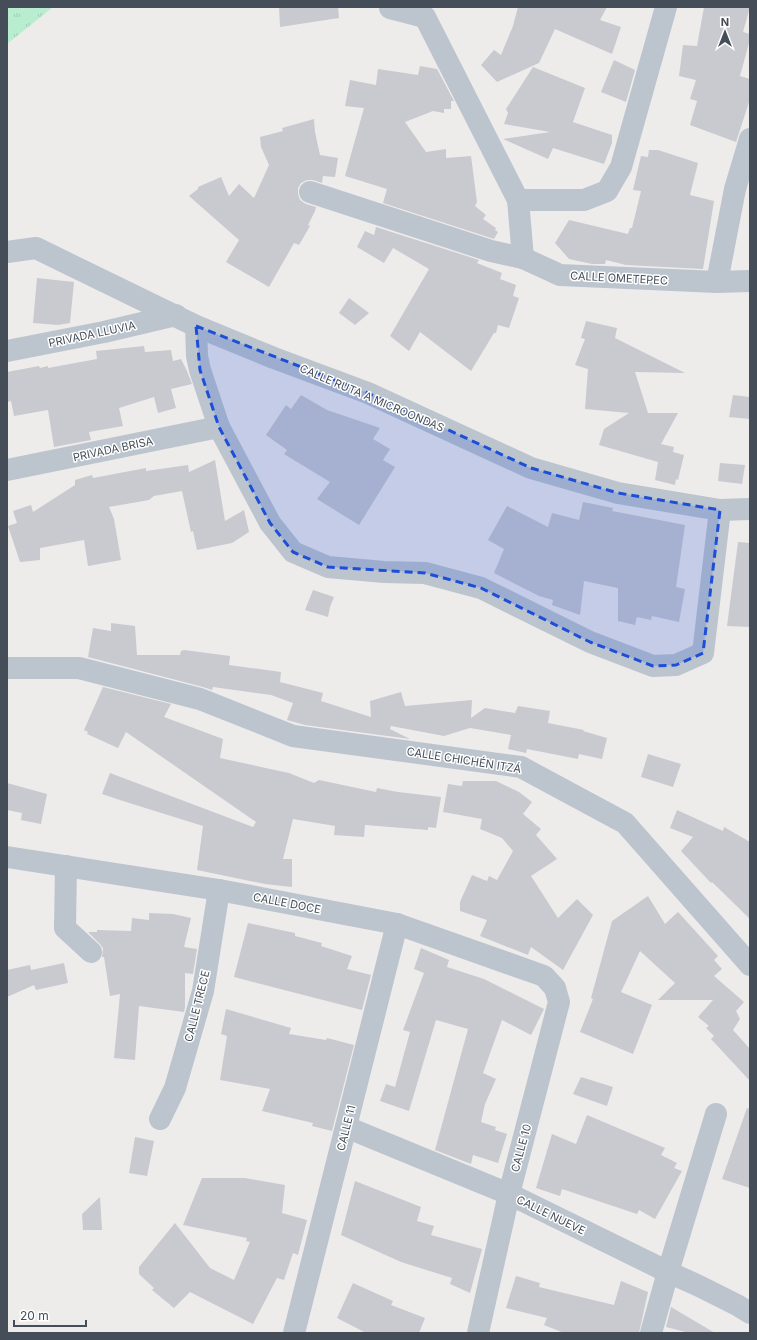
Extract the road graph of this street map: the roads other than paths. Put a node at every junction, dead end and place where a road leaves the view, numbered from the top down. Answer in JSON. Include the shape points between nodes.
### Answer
{"nodes":[{"id":1,"x":666,"y":7,"type":"edge"},
{"id":2,"x":390,"y":8,"type":"dead end"},
{"id":3,"x":426,"y":12,"type":"edge"},
{"id":4,"x":750,"y":139,"type":"edge"},
{"id":5,"x":310,"y":192,"type":"dead end"},
{"id":6,"x":518,"y":200,"type":"junction"},
{"id":7,"x":7,"y":252,"type":"edge"},
{"id":8,"x":523,"y":258,"type":"junction"},
{"id":9,"x":717,"y":282,"type":"junction"},
{"id":10,"x":750,"y":282,"type":"edge"},
{"id":11,"x":176,"y":315,"type":"junction"},
{"id":12,"x":196,"y":326,"type":"junction"},
{"id":13,"x":7,"y":351,"type":"edge"},
{"id":14,"x":219,"y":427,"type":"junction"},
{"id":15,"x":7,"y":470,"type":"edge"},
{"id":16,"x":750,"y":509,"type":"edge"},
{"id":17,"x":720,"y":510,"type":"junction"},
{"id":18,"x":7,"y":668,"type":"edge"},
{"id":19,"x":7,"y":857,"type":"edge"},
{"id":20,"x":66,"y":866,"type":"junction"},
{"id":21,"x":219,"y":890,"type":"junction"},
{"id":22,"x":397,"y":924,"type":"junction"},
{"id":23,"x":91,"y":952,"type":"dead end"},
{"id":24,"x":750,"y":965,"type":"edge"},
{"id":25,"x":555,"y":988,"type":"joint"},
{"id":26,"x":716,"y":1114,"type":"dead end"},
{"id":27,"x":160,"y":1119,"type":"dead end"},
{"id":28,"x":346,"y":1127,"type":"junction"},
{"id":29,"x":509,"y":1194,"type":"junction"},
{"id":30,"x":668,"y":1272,"type":"junction"},
{"id":31,"x":750,"y":1313,"type":"edge"},
{"id":32,"x":294,"y":1333,"type":"edge"},
{"id":33,"x":478,"y":1333,"type":"edge"},
{"id":34,"x":651,"y":1333,"type":"edge"}],
"edges":[{"from":1,"to":6,"type":"street","via":[[621,167],[607,191],[584,200]]},
{"from":2,"to":3,"type":"street"},
{"from":3,"to":6,"type":"street"},
{"from":4,"to":9,"type":"street","via":[[735,189]]},
{"from":5,"to":8,"type":"street","name":"CALLE OMETEPEC","via":[[491,251]]},
{"from":6,"to":8,"type":"street"},
{"from":7,"to":11,"type":"street","name":"CALLE RUTA A MICROONDAS","via":[[36,248]]},
{"from":8,"to":9,"type":"street","name":"CALLE OMETEPEC","via":[[560,275]]},
{"from":9,"to":10,"type":"street","name":"CALLE OMETEPEC"},
{"from":11,"to":12,"type":"street","name":"CALLE RUTA A MICROONDAS"},
{"from":11,"to":13,"type":"street","name":"PRIVADA LLUVIA"},
{"from":12,"to":14,"type":"street","via":[[200,370]]},
{"from":12,"to":17,"type":"street","name":"CALLE RUTA A MICROONDAS","via":[[368,393],[530,468],[618,493]]},
{"from":14,"to":15,"type":"street","name":"PRIVADA BRISA"},
{"from":14,"to":17,"type":"street","via":[[270,523],[293,552],[328,567],[424,573],[481,588],[590,642],[654,666],[676,666],[703,653]]},
{"from":16,"to":17,"type":"street","name":"CALLE RUTA A MICROONDAS"},
{"from":18,"to":24,"type":"street","name":"CALLE CHICHÉN ITZÁ","via":[[79,668],[200,699],[293,736],[521,767],[625,823]]},
{"from":19,"to":20,"type":"street","name":"CALLE DOCE"},
{"from":20,"to":21,"type":"street","name":"CALLE DOCE"},
{"from":20,"to":23,"type":"street","via":[[65,928]]},
{"from":21,"to":22,"type":"street","name":"CALLE DOCE"},
{"from":21,"to":27,"type":"street","name":"CALLE TRECE","via":[[203,991],[175,1088]]},
{"from":22,"to":25,"type":"street","name":"CALLE DOCE","via":[[544,976]]},
{"from":22,"to":28,"type":"street","name":"CALLE 11"},
{"from":25,"to":29,"type":"street","name":"CALLE 10","via":[[559,1002]]},
{"from":26,"to":30,"type":"street"},
{"from":28,"to":29,"type":"street","name":"CALLE NUEVE"},
{"from":28,"to":32,"type":"street","name":"CALLE 11"},
{"from":29,"to":30,"type":"street","name":"CALLE NUEVE"},
{"from":29,"to":33,"type":"street","name":"CALLE 10"},
{"from":30,"to":31,"type":"street","name":"CALLE NUEVE"},
{"from":30,"to":34,"type":"street"}]}
